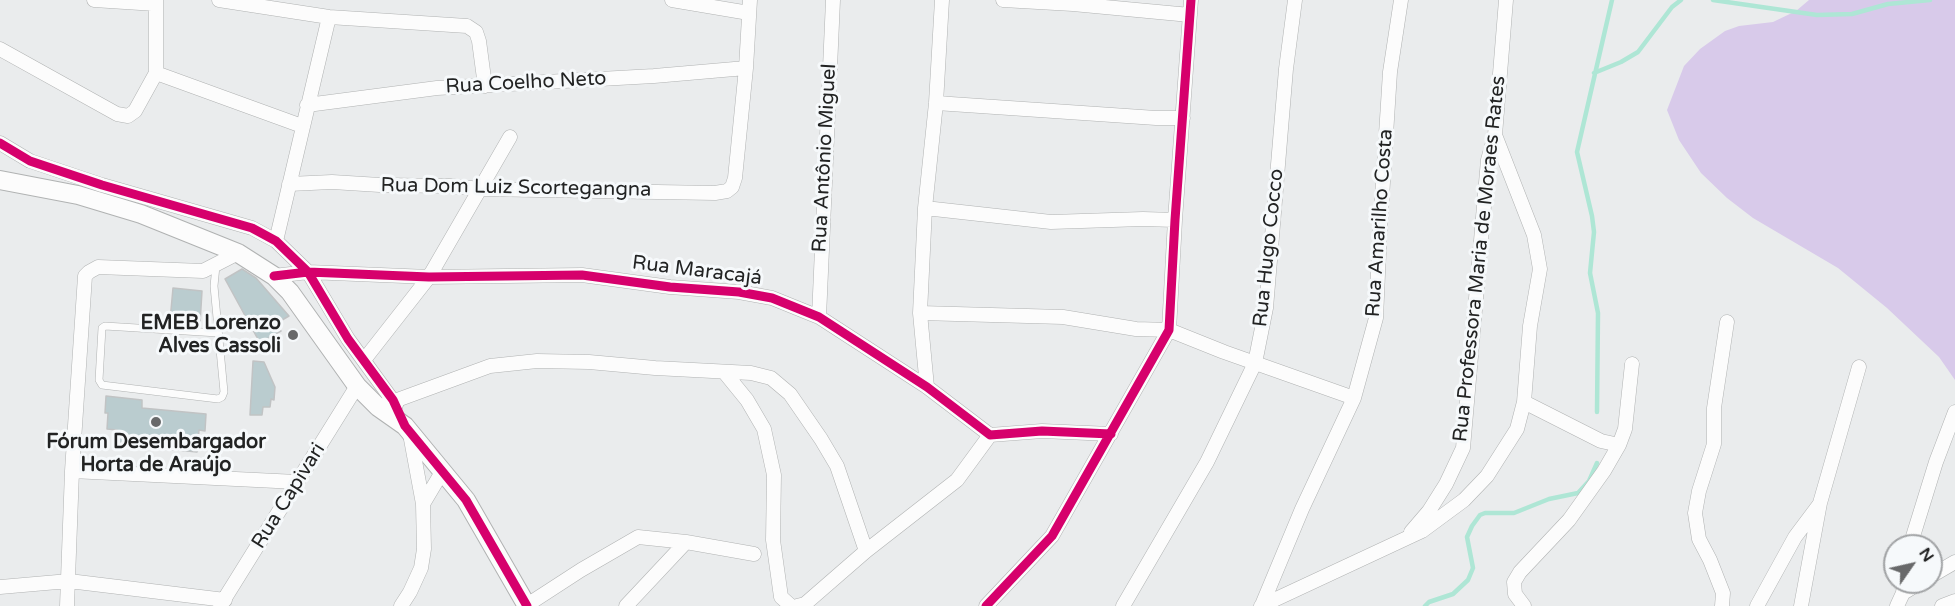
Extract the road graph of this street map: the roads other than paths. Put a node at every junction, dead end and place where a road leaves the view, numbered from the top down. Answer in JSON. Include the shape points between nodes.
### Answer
{"nodes":[{"id":1,"x":94,"y":0,"type":"edge"},
{"id":2,"x":219,"y":0,"type":"edge"},
{"id":3,"x":672,"y":0,"type":"edge"},
{"id":4,"x":833,"y":0,"type":"edge"},
{"id":5,"x":942,"y":0,"type":"edge"},
{"id":6,"x":1003,"y":0,"type":"edge"},
{"id":7,"x":1191,"y":0,"type":"edge"},
{"id":8,"x":1295,"y":0,"type":"edge"},
{"id":9,"x":1401,"y":0,"type":"edge"},
{"id":10,"x":1506,"y":0,"type":"edge"},
{"id":11,"x":156,"y":2,"type":"edge"},
{"id":12,"x":749,"y":6,"type":"edge"},
{"id":13,"x":1190,"y":15,"type":"junction"},
{"id":14,"x":329,"y":17,"type":"junction"},
{"id":15,"x":0,"y":49,"type":"edge"},
{"id":16,"x":746,"y":68,"type":"junction"},
{"id":17,"x":156,"y":73,"type":"junction"},
{"id":18,"x":485,"y":86,"type":"junction"},
{"id":19,"x":936,"y":103,"type":"junction"},
{"id":20,"x":307,"y":105,"type":"junction"},
{"id":21,"x":1184,"y":118,"type":"junction"},
{"id":22,"x":302,"y":126,"type":"junction"},
{"id":23,"x":1495,"y":135,"type":"junction"},
{"id":24,"x":510,"y":137,"type":"dead end"},
{"id":25,"x":0,"y":143,"type":"edge"},
{"id":26,"x":0,"y":180,"type":"edge"},
{"id":27,"x":289,"y":184,"type":"junction"},
{"id":28,"x":481,"y":189,"type":"junction"},
{"id":29,"x":140,"y":208,"type":"junction"},
{"id":30,"x":925,"y":208,"type":"junction"},
{"id":31,"x":1175,"y":220,"type":"junction"},
{"id":32,"x":276,"y":241,"type":"junction"},
{"id":33,"x":238,"y":253,"type":"junction"},
{"id":34,"x":216,"y":266,"type":"junction"},
{"id":35,"x":308,"y":272,"type":"junction"},
{"id":36,"x":274,"y":276,"type":"junction"},
{"id":37,"x":429,"y":277,"type":"junction"},
{"id":38,"x":921,"y":313,"type":"junction"},
{"id":39,"x":819,"y":317,"type":"junction"},
{"id":40,"x":1727,"y":322,"type":"dead end"},
{"id":41,"x":1169,"y":330,"type":"junction"},
{"id":42,"x":218,"y":333,"type":"junction"},
{"id":43,"x":363,"y":360,"type":"junction"},
{"id":44,"x":1255,"y":363,"type":"junction"},
{"id":45,"x":1632,"y":364,"type":"dead end"},
{"id":46,"x":1859,"y":367,"type":"dead end"},
{"id":47,"x":725,"y":373,"type":"junction"},
{"id":48,"x":357,"y":386,"type":"junction"},
{"id":49,"x":927,"y":387,"type":"junction"},
{"id":50,"x":1354,"y":398,"type":"junction"},
{"id":51,"x":1524,"y":402,"type":"junction"},
{"id":52,"x":385,"y":403,"type":"junction"},
{"id":53,"x":1955,"y":412,"type":"edge"},
{"id":54,"x":408,"y":430,"type":"junction"},
{"id":55,"x":1111,"y":434,"type":"junction"},
{"id":56,"x":990,"y":435,"type":"junction"},
{"id":57,"x":1619,"y":445,"type":"junction"},
{"id":58,"x":72,"y":471,"type":"junction"},
{"id":59,"x":442,"y":472,"type":"junction"},
{"id":60,"x":297,"y":482,"type":"junction"},
{"id":61,"x":1820,"y":503,"type":"junction"},
{"id":62,"x":423,"y":504,"type":"junction"},
{"id":63,"x":1914,"y":534,"type":"edge"},
{"id":64,"x":1405,"y":538,"type":"junction"},
{"id":65,"x":686,"y":542,"type":"junction"},
{"id":66,"x":866,"y":551,"type":"junction"},
{"id":67,"x":754,"y":554,"type":"dead end"},
{"id":68,"x":69,"y":581,"type":"junction"},
{"id":69,"x":0,"y":587,"type":"edge"},
{"id":70,"x":1955,"y":601,"type":"edge"},
{"id":71,"x":223,"y":603,"type":"edge"},
{"id":72,"x":68,"y":606,"type":"edge"},
{"id":73,"x":401,"y":606,"type":"edge"},
{"id":74,"x":527,"y":606,"type":"edge"},
{"id":75,"x":626,"y":606,"type":"edge"},
{"id":76,"x":791,"y":606,"type":"edge"},
{"id":77,"x":797,"y":606,"type":"edge"},
{"id":78,"x":986,"y":606,"type":"edge"},
{"id":79,"x":1122,"y":606,"type":"edge"},
{"id":80,"x":1261,"y":606,"type":"edge"},
{"id":81,"x":1524,"y":606,"type":"edge"},
{"id":82,"x":1722,"y":606,"type":"edge"},
{"id":83,"x":1757,"y":606,"type":"edge"},
{"id":84,"x":1801,"y":606,"type":"edge"},
{"id":85,"x":1942,"y":606,"type":"edge"}],
"edges":[{"from":1,"to":11,"type":"street"},
{"from":2,"to":14,"type":"street"},
{"from":3,"to":12,"type":"street"},
{"from":4,"to":39,"type":"street","name":"Rua Antônio Miguel"},
{"from":5,"to":19,"type":"street"},
{"from":6,"to":13,"type":"street"},
{"from":7,"to":13,"type":"street"},
{"from":8,"to":44,"type":"street","name":"Rua Hugo Cocco","via":[[1266,308]]},
{"from":9,"to":50,"type":"street","name":"Rua Amarilho Costa","via":[[1390,72],[1376,318]]},
{"from":10,"to":23,"type":"street","name":"Rua Professora Maria de Moraes Rates"},
{"from":11,"to":17,"type":"street"},
{"from":12,"to":16,"type":"street"},
{"from":13,"to":21,"type":"street"},
{"from":14,"to":18,"type":"street","via":[[467,26],[476,32],[479,41]]},
{"from":14,"to":20,"type":"street"},
{"from":15,"to":17,"type":"street","via":[[117,114],[128,116],[135,111]]},
{"from":16,"to":18,"type":"street","name":"Rua Coelho Neto"},
{"from":16,"to":28,"type":"street","name":"Rua Dom Luiz Scortegangna","via":[[735,178],[727,191]]},
{"from":17,"to":22,"type":"street"},
{"from":18,"to":20,"type":"street","name":"Rua Coelho Neto","via":[[437,88]]},
{"from":19,"to":21,"type":"street"},
{"from":19,"to":30,"type":"street"},
{"from":20,"to":22,"type":"street"},
{"from":21,"to":31,"type":"street"},
{"from":22,"to":27,"type":"street"},
{"from":23,"to":51,"type":"street","via":[[1534,235],[1540,269],[1530,326]]},
{"from":23,"to":64,"type":"street","name":"Rua Professora Maria de Moraes Rates","via":[[1488,160],[1463,448],[1429,511]]},
{"from":24,"to":28,"type":"street"},
{"from":25,"to":29,"type":"street","via":[[30,161],[102,185]]},
{"from":26,"to":29,"type":"street"},
{"from":27,"to":28,"type":"street","name":"Rua Dom Luiz Scortegangna","via":[[332,182]]},
{"from":27,"to":32,"type":"street"},
{"from":28,"to":37,"type":"street"},
{"from":29,"to":32,"type":"street","via":[[252,228]]},
{"from":29,"to":33,"type":"street"},
{"from":30,"to":31,"type":"street","via":[[1051,222]]},
{"from":30,"to":38,"type":"street"},
{"from":31,"to":41,"type":"street"},
{"from":32,"to":35,"type":"street"},
{"from":33,"to":34,"type":"street"},
{"from":33,"to":36,"type":"street"},
{"from":34,"to":42,"type":"lane"},
{"from":34,"to":58,"type":"street","via":[[203,271],[98,267],[85,276]]},
{"from":35,"to":36,"type":"street","name":"Rua Maracajá"},
{"from":35,"to":37,"type":"street","name":"Rua Maracajá"},
{"from":35,"to":43,"type":"street"},
{"from":36,"to":48,"type":"street","via":[[290,292]]},
{"from":37,"to":39,"type":"street","name":"Rua Maracajá","via":[[582,275],[739,292],[772,298]]},
{"from":37,"to":43,"type":"street"},
{"from":38,"to":41,"type":"street","via":[[1063,317],[1136,329]]},
{"from":38,"to":49,"type":"street"},
{"from":39,"to":49,"type":"street","name":"Rua Maracajá"},
{"from":40,"to":82,"type":"street","via":[[1714,408],[1714,444],[1695,513],[1699,539],[1723,593]]},
{"from":41,"to":44,"type":"street"},
{"from":41,"to":55,"type":"street"},
{"from":42,"to":42,"type":"lane","via":[[224,392],[218,399],[102,385],[99,380],[105,326]]},
{"from":43,"to":52,"type":"street"},
{"from":44,"to":50,"type":"street"},
{"from":44,"to":79,"type":"street","name":"Rua Hugo Cocco","via":[[1207,462]]},
{"from":45,"to":57,"type":"street","via":[[1625,429]]},
{"from":46,"to":61,"type":"street"},
{"from":47,"to":52,"type":"street","via":[[537,361],[490,366]]},
{"from":47,"to":66,"type":"street","via":[[771,378],[790,394],[837,466]]},
{"from":47,"to":76,"type":"street","via":[[764,429],[774,476],[773,540],[781,597]]},
{"from":48,"to":52,"type":"street"},
{"from":48,"to":60,"type":"street","name":"Rua Capivari"},
{"from":49,"to":56,"type":"street","name":"Rua Maracajá"},
{"from":50,"to":80,"type":"street","name":"Rua Amarilho Costa"},
{"from":51,"to":57,"type":"street","via":[[1601,441]]},
{"from":51,"to":64,"type":"street","via":[[1517,429],[1487,476],[1464,500],[1422,531]]},
{"from":52,"to":54,"type":"street"},
{"from":53,"to":63,"type":"street"},
{"from":54,"to":59,"type":"street"},
{"from":54,"to":62,"type":"street"},
{"from":55,"to":56,"type":"street","via":[[1042,431]]},
{"from":55,"to":78,"type":"street","via":[[1052,536]]},
{"from":56,"to":66,"type":"street","via":[[957,480]]},
{"from":57,"to":81,"type":"street","via":[[1569,520],[1514,582],[1515,594]]},
{"from":58,"to":60,"type":"street"},
{"from":58,"to":68,"type":"street"},
{"from":59,"to":62,"type":"street"},
{"from":59,"to":74,"type":"street","via":[[466,500]]},
{"from":60,"to":71,"type":"street","name":"Rua Capivari"},
{"from":61,"to":83,"type":"street","via":[[1795,537]]},
{"from":61,"to":84,"type":"street"},
{"from":62,"to":73,"type":"street","via":[[421,568]]},
{"from":64,"to":80,"type":"street"},
{"from":65,"to":67,"type":"street"},
{"from":65,"to":74,"type":"street","via":[[638,537]]},
{"from":65,"to":75,"type":"street"},
{"from":66,"to":77,"type":"street","via":[[805,604]]},
{"from":68,"to":69,"type":"street"},
{"from":68,"to":71,"type":"street"},
{"from":68,"to":72,"type":"street"},
{"from":70,"to":85,"type":"street"}]}
